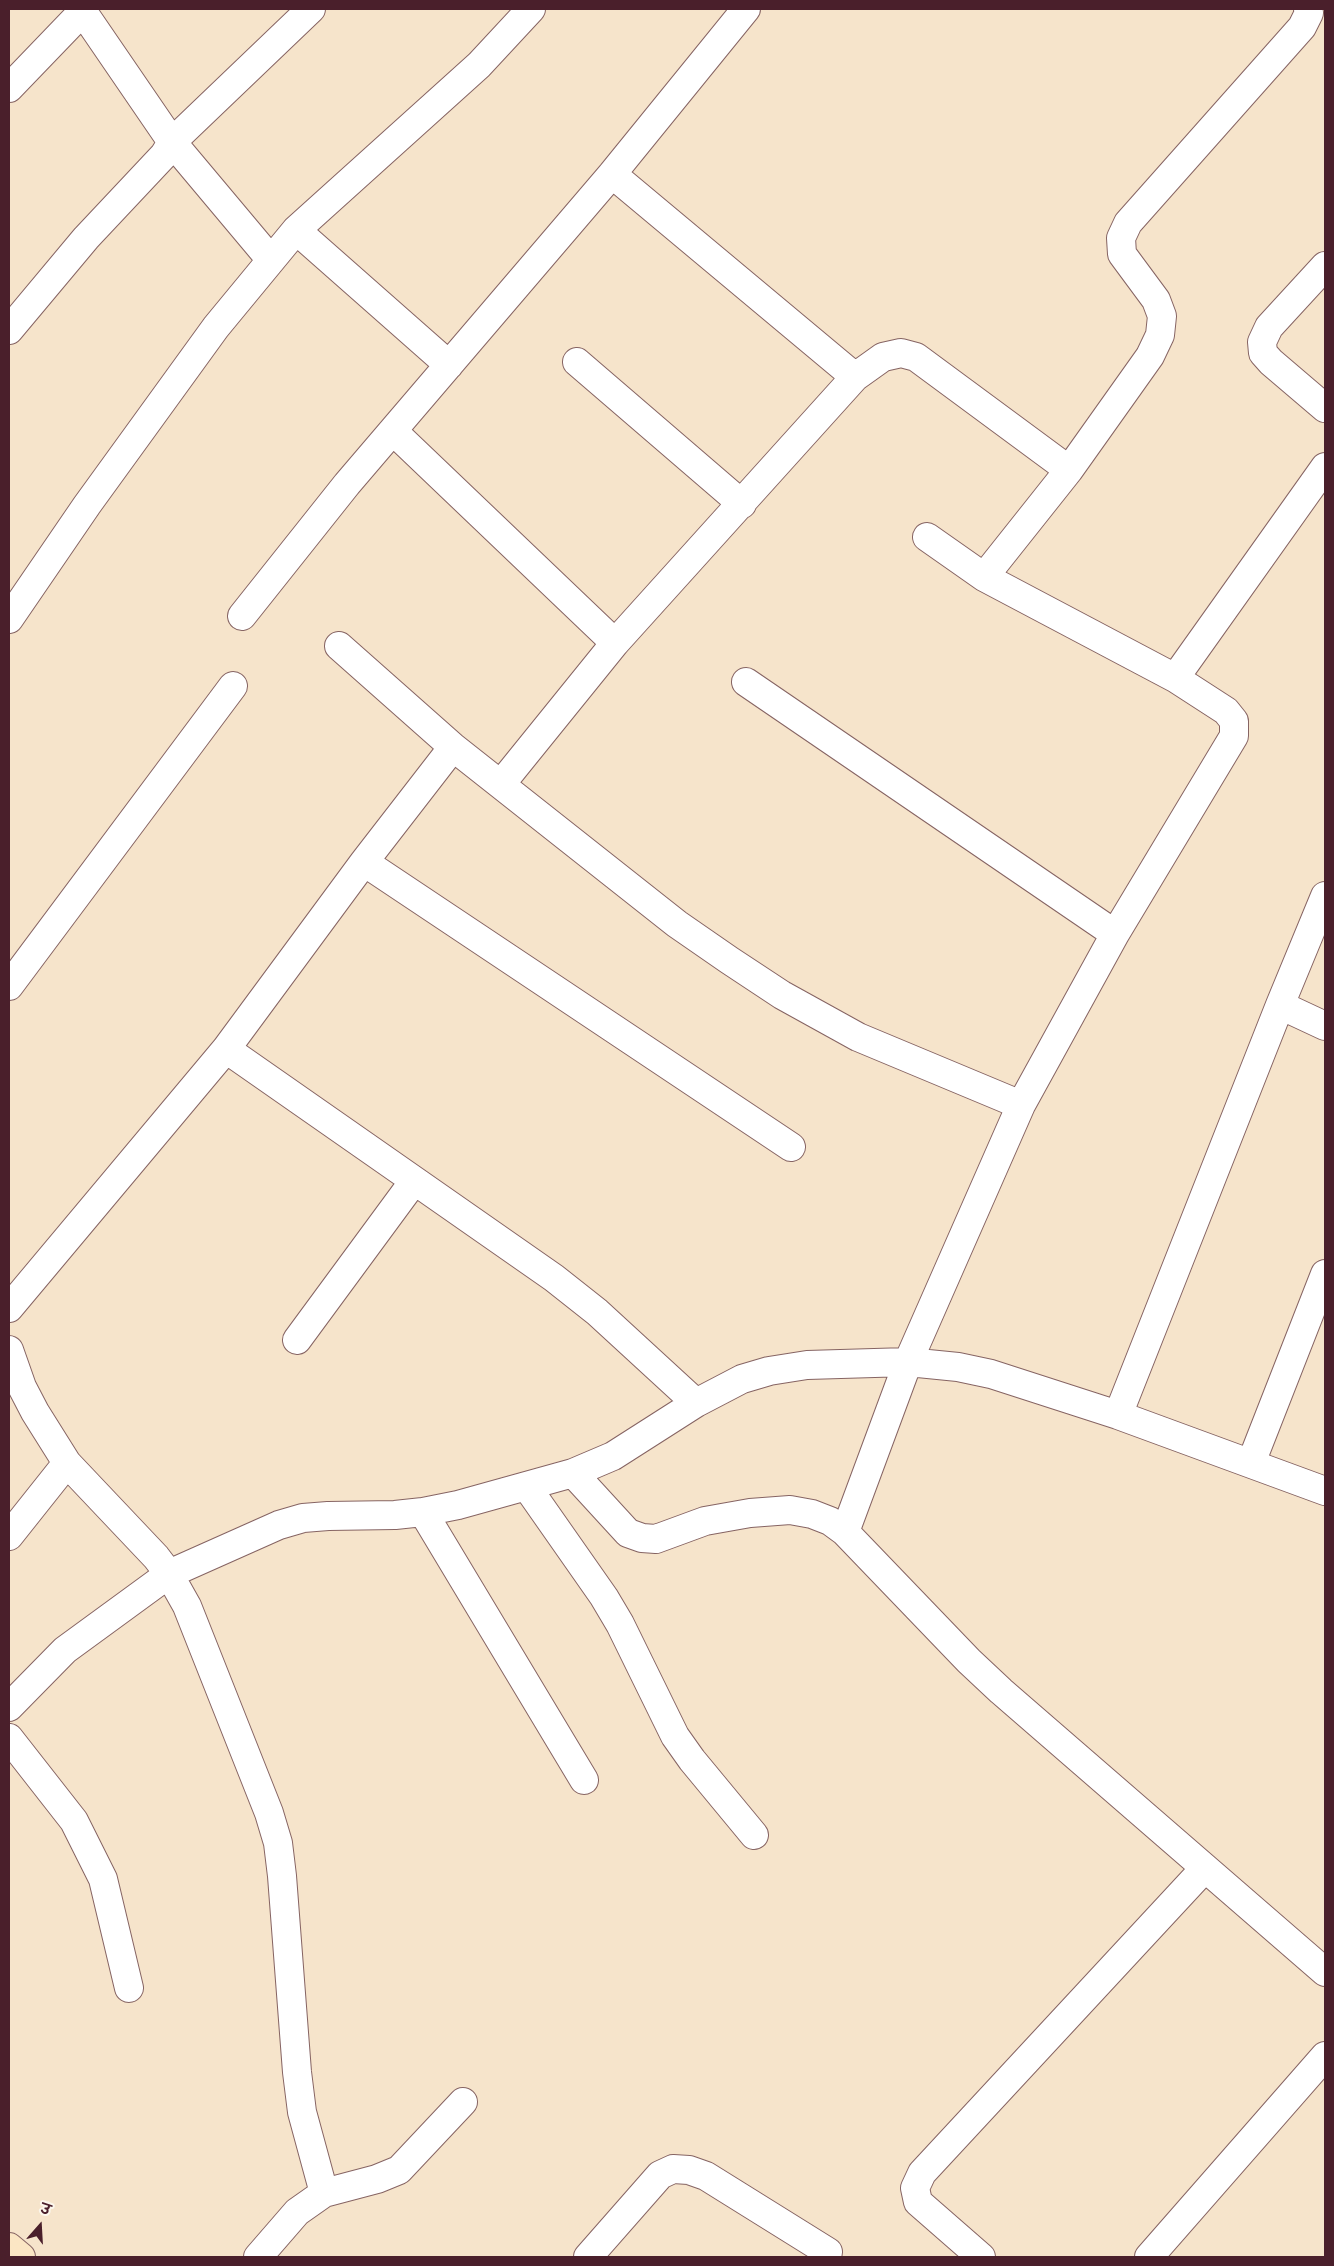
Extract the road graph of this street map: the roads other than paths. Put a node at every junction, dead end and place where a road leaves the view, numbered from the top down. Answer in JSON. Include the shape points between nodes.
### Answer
{"nodes":[{"id":1,"x":311,"y":9,"type":"edge"},
{"id":2,"x":531,"y":9,"type":"edge"},
{"id":3,"x":746,"y":9,"type":"edge"},
{"id":4,"x":1308,"y":9,"type":"edge"},
{"id":5,"x":83,"y":10,"type":"edge"},
{"id":6,"x":9,"y":88,"type":"edge"},
{"id":7,"x":172,"y":142,"type":"junction"},
{"id":8,"x":612,"y":174,"type":"junction"},
{"id":9,"x":296,"y":230,"type":"junction"},
{"id":10,"x":271,"y":260,"type":"junction"},
{"id":11,"x":1325,"y":266,"type":"edge"},
{"id":12,"x":9,"y":330,"type":"edge"},
{"id":13,"x":577,"y":362,"type":"dead end"},
{"id":14,"x":449,"y":365,"type":"junction"},
{"id":15,"x":855,"y":377,"type":"junction"},
{"id":16,"x":1325,"y":408,"type":"edge"},
{"id":17,"x":393,"y":431,"type":"junction"},
{"id":18,"x":1325,"y":467,"type":"edge"},
{"id":19,"x":1069,"y":470,"type":"junction"},
{"id":20,"x":742,"y":504,"type":"junction"},
{"id":21,"x":927,"y":537,"type":"dead end"},
{"id":22,"x":984,"y":577,"type":"junction"},
{"id":23,"x":242,"y":616,"type":"dead end"},
{"id":24,"x":9,"y":619,"type":"edge"},
{"id":25,"x":615,"y":643,"type":"junction"},
{"id":26,"x":339,"y":646,"type":"dead end"},
{"id":27,"x":1175,"y":678,"type":"junction"},
{"id":28,"x":746,"y":682,"type":"dead end"},
{"id":29,"x":233,"y":686,"type":"dead end"},
{"id":30,"x":453,"y":747,"type":"junction"},
{"id":31,"x":501,"y":784,"type":"junction"},
{"id":32,"x":364,"y":862,"type":"junction"},
{"id":33,"x":1325,"y":896,"type":"edge"},
{"id":34,"x":1115,"y":934,"type":"junction"},
{"id":35,"x":9,"y":986,"type":"edge"},
{"id":36,"x":1280,"y":1005,"type":"junction"},
{"id":37,"x":1325,"y":1026,"type":"edge"},
{"id":38,"x":226,"y":1049,"type":"junction"},
{"id":39,"x":1021,"y":1105,"type":"junction"},
{"id":40,"x":791,"y":1147,"type":"dead end"},
{"id":41,"x":414,"y":1181,"type":"junction"},
{"id":42,"x":1325,"y":1274,"type":"edge"},
{"id":43,"x":9,"y":1308,"type":"edge"},
{"id":44,"x":297,"y":1340,"type":"dead end"},
{"id":45,"x":9,"y":1350,"type":"edge"},
{"id":46,"x":908,"y":1362,"type":"junction"},
{"id":47,"x":696,"y":1403,"type":"junction"},
{"id":48,"x":1118,"y":1415,"type":"junction"},
{"id":49,"x":1251,"y":1463,"type":"junction"},
{"id":50,"x":573,"y":1474,"type":"junction"},
{"id":51,"x":80,"y":1476,"type":"junction"},
{"id":52,"x":527,"y":1487,"type":"junction"},
{"id":53,"x":1325,"y":1491,"type":"edge"},
{"id":54,"x":423,"y":1512,"type":"junction"},
{"id":55,"x":845,"y":1532,"type":"junction"},
{"id":56,"x":9,"y":1536,"type":"edge"},
{"id":57,"x":170,"y":1574,"type":"junction"},
{"id":58,"x":9,"y":1707,"type":"edge"},
{"id":59,"x":9,"y":1738,"type":"edge"},
{"id":60,"x":584,"y":1780,"type":"dead end"},
{"id":61,"x":754,"y":1835,"type":"dead end"},
{"id":62,"x":1205,"y":1868,"type":"junction"},
{"id":63,"x":1325,"y":1972,"type":"edge"},
{"id":64,"x":129,"y":1988,"type":"dead end"},
{"id":65,"x":1325,"y":2056,"type":"edge"},
{"id":66,"x":462,"y":2102,"type":"dead end"},
{"id":67,"x":324,"y":2193,"type":"junction"},
{"id":68,"x":9,"y":2247,"type":"edge"},
{"id":69,"x":828,"y":2252,"type":"dead end"},
{"id":70,"x":21,"y":2257,"type":"edge"},
{"id":71,"x":258,"y":2257,"type":"edge"},
{"id":72,"x":588,"y":2257,"type":"edge"},
{"id":73,"x":981,"y":2257,"type":"edge"},
{"id":74,"x":1149,"y":2257,"type":"edge"}],
"edges":[{"from":1,"to":7,"type":"street"},
{"from":2,"to":9,"type":"street","via":[[479,65]]},
{"from":3,"to":8,"type":"street"},
{"from":4,"to":19,"type":"street","via":[[1302,27],[1128,223],[1121,238],[1122,254],[1156,300],[1162,316],[1160,335],[1150,356]]},
{"from":5,"to":6,"type":"street"},
{"from":5,"to":7,"type":"street"},
{"from":7,"to":10,"type":"street"},
{"from":7,"to":12,"type":"street"},
{"from":8,"to":14,"type":"street"},
{"from":8,"to":15,"type":"street"},
{"from":9,"to":10,"type":"street"},
{"from":9,"to":14,"type":"street"},
{"from":10,"to":24,"type":"street","via":[[198,352],[86,505]]},
{"from":11,"to":16,"type":"street","via":[[1269,327],[1262,342],[1264,353],[1271,362]]},
{"from":13,"to":20,"type":"street"},
{"from":14,"to":17,"type":"street"},
{"from":15,"to":19,"type":"street","via":[[883,357],[901,353],[916,357]]},
{"from":15,"to":20,"type":"street"},
{"from":17,"to":23,"type":"street"},
{"from":17,"to":25,"type":"street"},
{"from":18,"to":27,"type":"street"},
{"from":19,"to":22,"type":"street"},
{"from":20,"to":25,"type":"street"},
{"from":21,"to":22,"type":"street"},
{"from":22,"to":27,"type":"street"},
{"from":25,"to":31,"type":"street"},
{"from":26,"to":30,"type":"street"},
{"from":27,"to":34,"type":"street","via":[[1226,711],[1234,721],[1234,736]]},
{"from":28,"to":34,"type":"street"},
{"from":29,"to":35,"type":"street"},
{"from":30,"to":31,"type":"street"},
{"from":30,"to":32,"type":"street"},
{"from":31,"to":39,"type":"street","via":[[678,924],[782,995],[858,1037]]},
{"from":32,"to":38,"type":"street"},
{"from":32,"to":40,"type":"street"},
{"from":33,"to":36,"type":"street"},
{"from":34,"to":39,"type":"street"},
{"from":36,"to":37,"type":"street"},
{"from":36,"to":48,"type":"street"},
{"from":38,"to":41,"type":"street"},
{"from":38,"to":43,"type":"street"},
{"from":39,"to":46,"type":"street"},
{"from":41,"to":44,"type":"street"},
{"from":41,"to":47,"type":"street","via":[[597,1312]]},
{"from":42,"to":49,"type":"street"},
{"from":45,"to":51,"type":"street","via":[[35,1412]]},
{"from":46,"to":47,"type":"street","via":[[807,1365],[769,1371],[742,1379]]},
{"from":46,"to":48,"type":"street","via":[[991,1374]]},
{"from":46,"to":55,"type":"street"},
{"from":47,"to":50,"type":"street","via":[[613,1456]]},
{"from":48,"to":49,"type":"street"},
{"from":49,"to":53,"type":"street"},
{"from":50,"to":52,"type":"street"},
{"from":50,"to":55,"type":"street","via":[[628,1533],[642,1538],[656,1539],[706,1520],[790,1510],[830,1521]]},
{"from":51,"to":56,"type":"street"},
{"from":51,"to":57,"type":"street"},
{"from":52,"to":54,"type":"street"},
{"from":52,"to":61,"type":"street","via":[[604,1597],[675,1736]]},
{"from":54,"to":57,"type":"street","via":[[303,1518]]},
{"from":54,"to":60,"type":"street"},
{"from":55,"to":62,"type":"street","via":[[969,1661]]},
{"from":57,"to":58,"type":"street","via":[[65,1650]]},
{"from":57,"to":67,"type":"street","via":[[187,1606],[278,1843],[302,2112]]},
{"from":59,"to":64,"type":"street","via":[[74,1821],[96,1864],[103,1879]]},
{"from":62,"to":63,"type":"street"},
{"from":62,"to":73,"type":"street","via":[[922,2173],[915,2188],[918,2202]]},
{"from":65,"to":74,"type":"street"},
{"from":66,"to":67,"type":"street","via":[[399,2170]]},
{"from":67,"to":71,"type":"street","via":[[297,2212]]},
{"from":68,"to":70,"type":"street"},
{"from":69,"to":72,"type":"street","via":[[706,2176],[673,2169],[660,2175]]}]}
